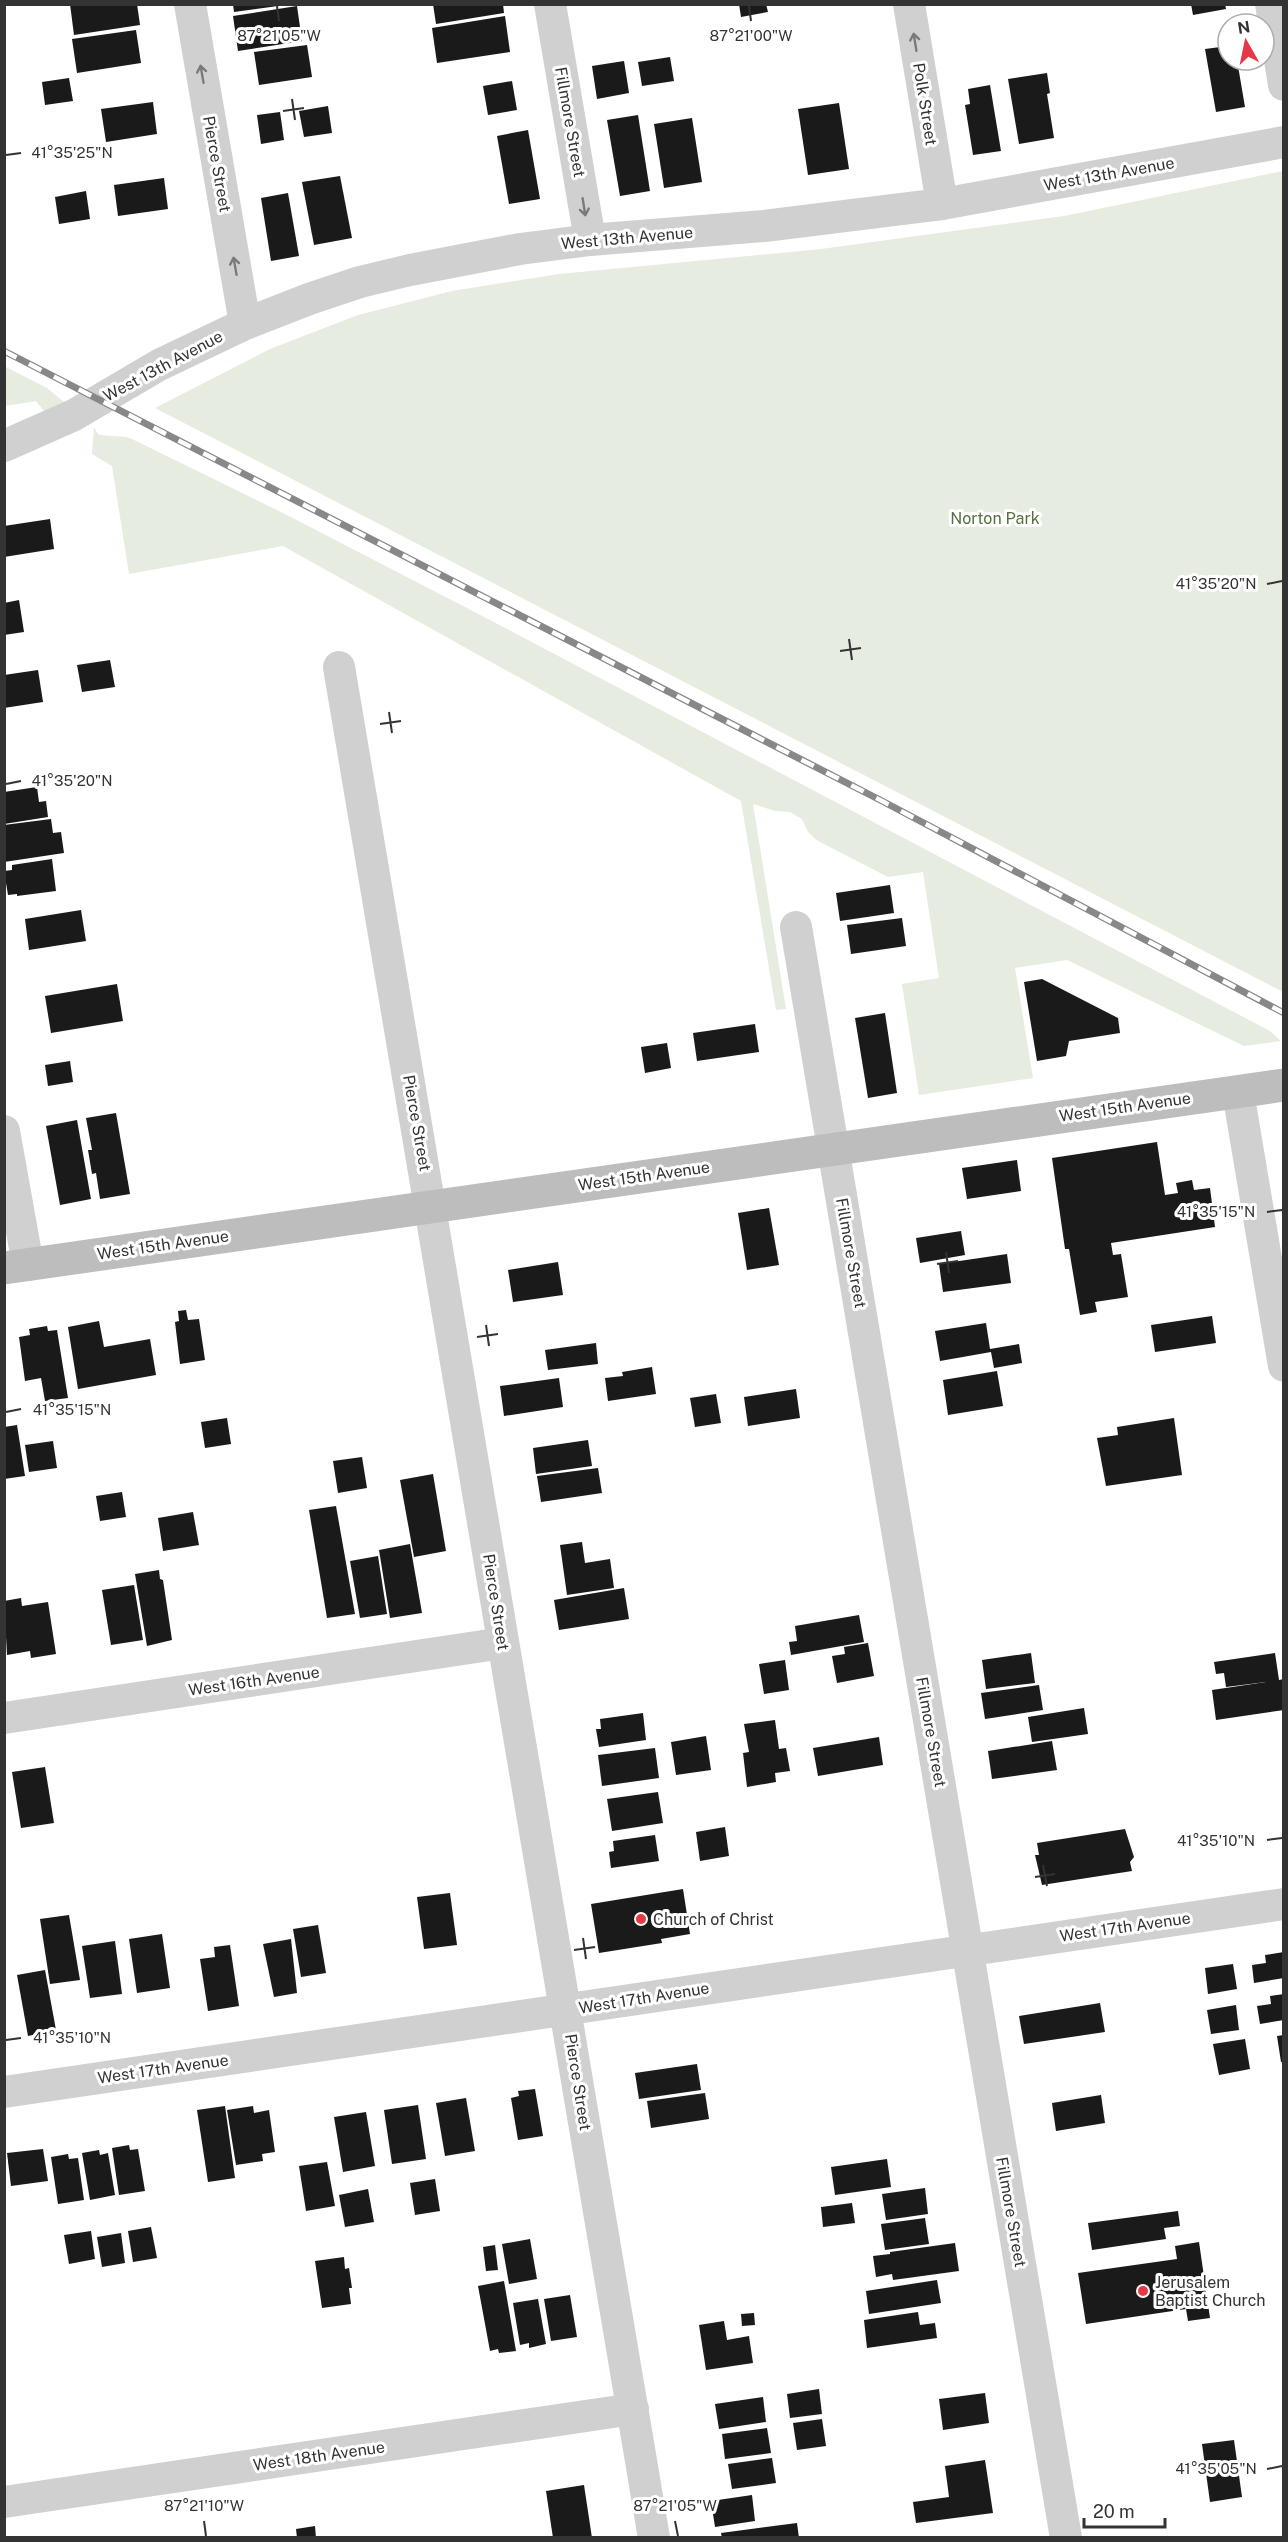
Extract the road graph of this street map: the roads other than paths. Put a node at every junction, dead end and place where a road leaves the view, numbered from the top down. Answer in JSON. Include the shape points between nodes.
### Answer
{"nodes":[{"id":1,"x":190,"y":4,"type":"edge"},
{"id":2,"x":550,"y":4,"type":"edge"},
{"id":3,"x":909,"y":4,"type":"edge"},
{"id":4,"x":1271,"y":4,"type":"edge"},
{"id":5,"x":1284,"y":85,"type":"edge"},
{"id":6,"x":1284,"y":142,"type":"edge"},
{"id":7,"x":942,"y":204,"type":"junction"},
{"id":8,"x":590,"y":240,"type":"junction"},
{"id":9,"x":245,"y":324,"type":"junction"},
{"id":10,"x":4,"y":446,"type":"edge"},
{"id":11,"x":339,"y":667,"type":"dead end"},
{"id":12,"x":796,"y":927,"type":"dead end"},
{"id":13,"x":1284,"y":1085,"type":"edge"},
{"id":14,"x":1238,"y":1092,"type":"junction"},
{"id":15,"x":4,"y":1131,"type":"edge"},
{"id":16,"x":833,"y":1148,"type":"junction"},
{"id":17,"x":432,"y":1206,"type":"junction"},
{"id":18,"x":16,"y":1267,"type":"edge"},
{"id":19,"x":1284,"y":1366,"type":"edge"},
{"id":20,"x":503,"y":1643,"type":"junction"},
{"id":21,"x":4,"y":1718,"type":"edge"},
{"id":22,"x":1284,"y":1904,"type":"edge"},
{"id":23,"x":968,"y":1950,"type":"junction"},
{"id":24,"x":566,"y":2010,"type":"junction"},
{"id":25,"x":4,"y":2092,"type":"edge"},
{"id":26,"x":633,"y":2409,"type":"junction"},
{"id":27,"x":4,"y":2502,"type":"edge"},
{"id":28,"x":654,"y":2538,"type":"edge"},
{"id":29,"x":1066,"y":2538,"type":"edge"}],
"edges":[{"from":9,"to":1,"type":"street","name":"Pierce Street","one_way":true},
{"from":2,"to":8,"type":"street","name":"Fillmore Street","one_way":true},
{"from":7,"to":3,"type":"street","name":"Polk Street","one_way":true},
{"from":4,"to":5,"type":"street"},
{"from":6,"to":7,"type":"street","name":"West 13th Avenue"},
{"from":7,"to":8,"type":"street","name":"West 13th Avenue","via":[[764,226]]},
{"from":8,"to":9,"type":"street","name":"West 13th Avenue","via":[[462,259],[360,282]]},
{"from":9,"to":10,"type":"street","name":"West 13th Avenue","via":[[159,365],[74,415]]},
{"from":11,"to":17,"type":"street","name":"Pierce Street"},
{"from":12,"to":16,"type":"street","name":"Fillmore Street"},
{"from":13,"to":14,"type":"main road","name":"West 15th Avenue"},
{"from":14,"to":16,"type":"main road","name":"West 15th Avenue"},
{"from":14,"to":19,"type":"street"},
{"from":15,"to":18,"type":"street"},
{"from":16,"to":17,"type":"main road","name":"West 15th Avenue"},
{"from":16,"to":23,"type":"street","name":"Fillmore Street"},
{"from":17,"to":18,"type":"main road","name":"West 15th Avenue"},
{"from":17,"to":20,"type":"street","name":"Pierce Street"},
{"from":20,"to":21,"type":"street","name":"West 16th Avenue"},
{"from":20,"to":24,"type":"street","name":"Pierce Street"},
{"from":22,"to":23,"type":"street","name":"West 17th Avenue"},
{"from":23,"to":24,"type":"street","name":"West 17th Avenue"},
{"from":23,"to":29,"type":"street","name":"Fillmore Street"},
{"from":24,"to":25,"type":"street","name":"West 17th Avenue"},
{"from":24,"to":26,"type":"street","name":"Pierce Street"},
{"from":26,"to":27,"type":"street","name":"West 18th Avenue"},
{"from":26,"to":28,"type":"street","name":"Pierce Street"}]}
